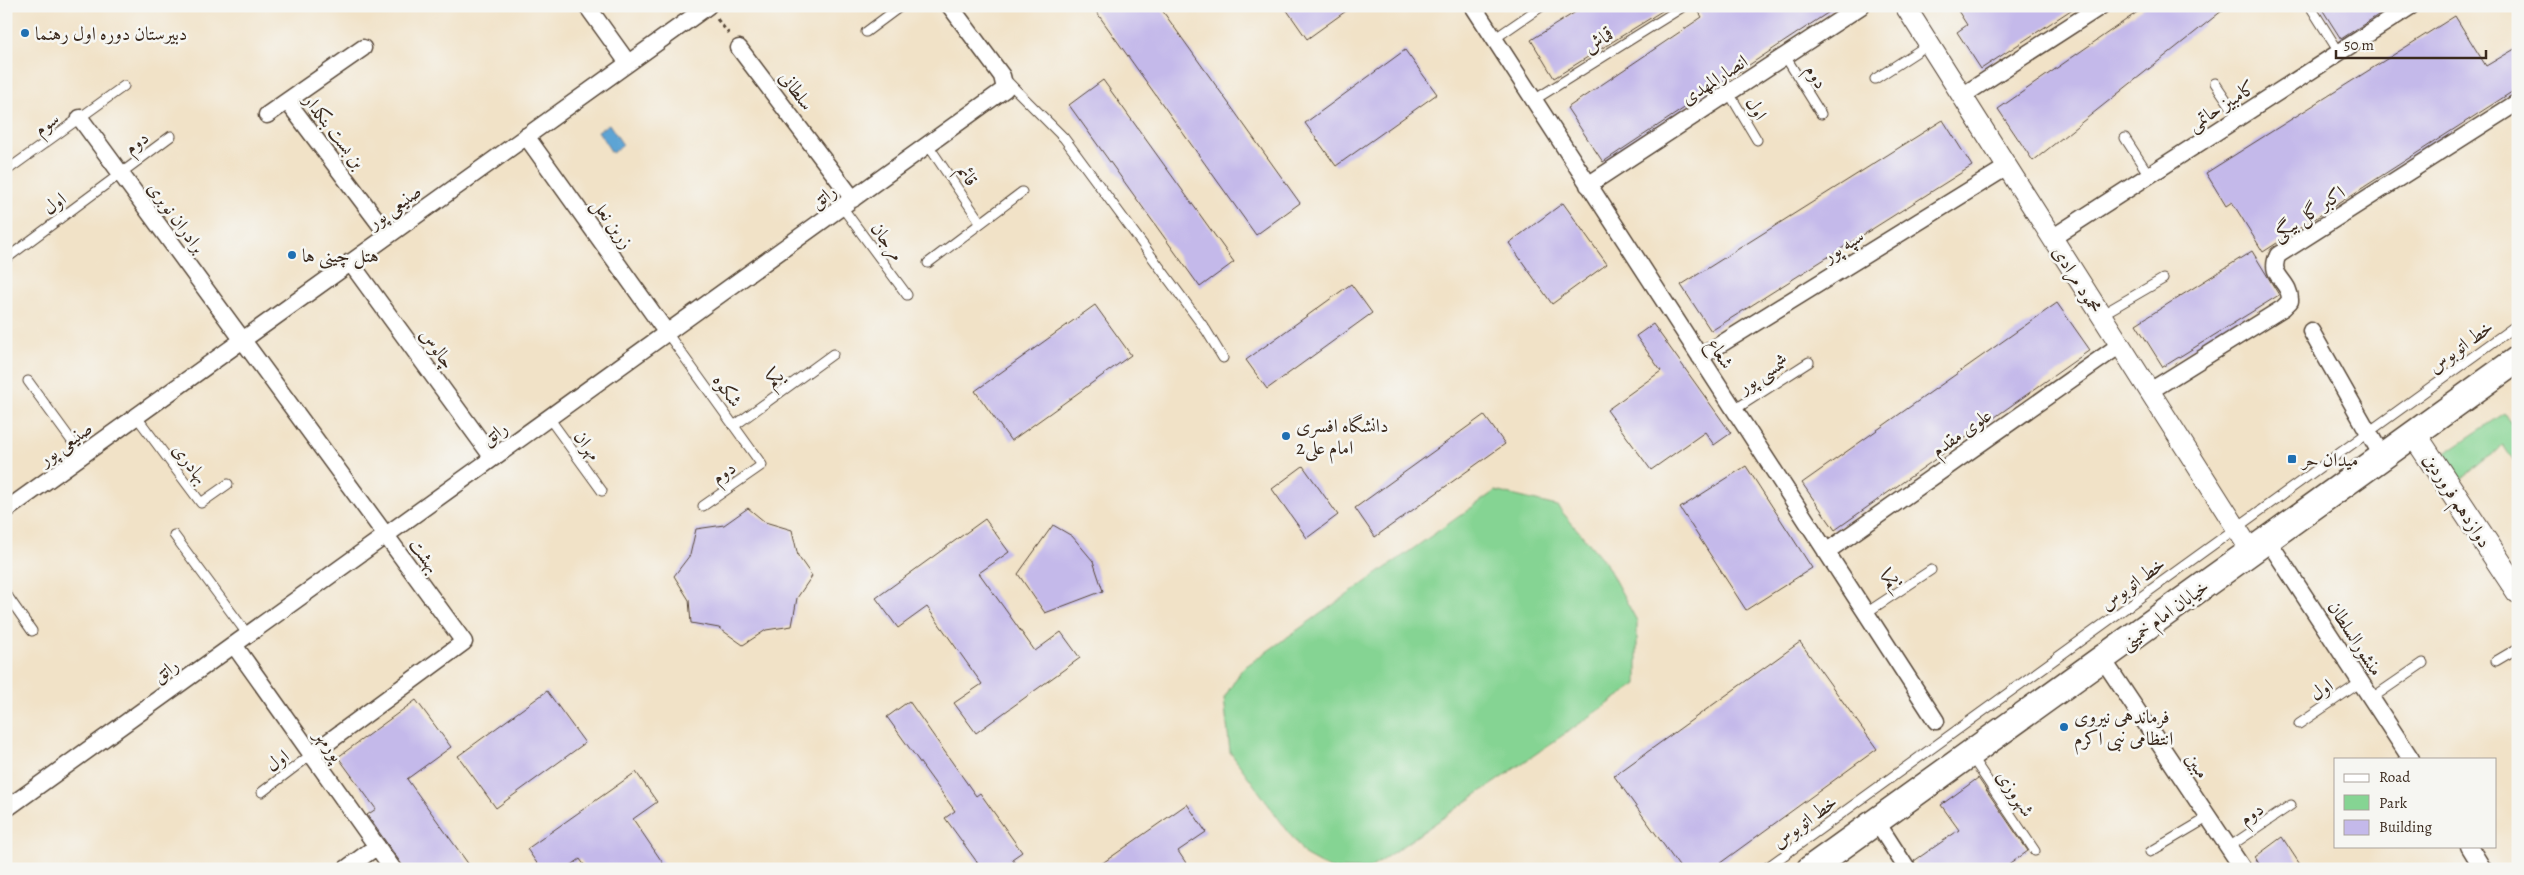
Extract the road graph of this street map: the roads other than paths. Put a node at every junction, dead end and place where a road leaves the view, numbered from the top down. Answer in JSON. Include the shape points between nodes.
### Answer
{"nodes":[{"id":1,"x":588,"y":6,"type":"edge"},
{"id":2,"x":901,"y":6,"type":"edge"},
{"id":3,"x":950,"y":6,"type":"edge"},
{"id":4,"x":1473,"y":6,"type":"edge"},
{"id":5,"x":1542,"y":6,"type":"edge"},
{"id":6,"x":1861,"y":6,"type":"edge"},
{"id":7,"x":1905,"y":6,"type":"edge"},
{"id":8,"x":2101,"y":6,"type":"edge"},
{"id":9,"x":2310,"y":6,"type":"edge"},
{"id":10,"x":2411,"y":6,"type":"edge"},
{"id":11,"x":1681,"y":8,"type":"dead end"},
{"id":12,"x":710,"y":10,"type":"edge"},
{"id":13,"x":866,"y":32,"type":"dead end"},
{"id":14,"x":1494,"y":39,"type":"junction"},
{"id":15,"x":1929,"y":44,"type":"junction"},
{"id":16,"x":362,"y":48,"type":"dead end"},
{"id":17,"x":739,"y":48,"type":"road end"},
{"id":18,"x":2340,"y":52,"type":"junction"},
{"id":19,"x":1785,"y":56,"type":"junction"},
{"id":20,"x":628,"y":63,"type":"junction"},
{"id":21,"x":1875,"y":79,"type":"dead end"},
{"id":22,"x":1004,"y":83,"type":"junction"},
{"id":23,"x":2215,"y":83,"type":"dead end"},
{"id":24,"x":124,"y":86,"type":"dead end"},
{"id":25,"x":1729,"y":93,"type":"junction"},
{"id":26,"x":1962,"y":96,"type":"junction"},
{"id":27,"x":1534,"y":100,"type":"junction"},
{"id":28,"x":287,"y":101,"type":"junction"},
{"id":29,"x":2518,"y":102,"type":"edge"},
{"id":30,"x":267,"y":114,"type":"dead end"},
{"id":31,"x":1821,"y":114,"type":"dead end"},
{"id":32,"x":2238,"y":117,"type":"junction"},
{"id":33,"x":80,"y":118,"type":"junction"},
{"id":34,"x":171,"y":136,"type":"dead end"},
{"id":35,"x":526,"y":136,"type":"junction"},
{"id":36,"x":2125,"y":138,"type":"dead end"},
{"id":37,"x":1757,"y":140,"type":"dead end"},
{"id":38,"x":928,"y":145,"type":"junction"},
{"id":39,"x":2007,"y":167,"type":"junction"},
{"id":40,"x":6,"y":171,"type":"edge"},
{"id":41,"x":120,"y":174,"type":"junction"},
{"id":42,"x":2149,"y":175,"type":"junction"},
{"id":43,"x":1588,"y":185,"type":"junction"},
{"id":44,"x":1022,"y":192,"type":"dead end"},
{"id":45,"x":848,"y":203,"type":"junction"},
{"id":46,"x":981,"y":223,"type":"junction"},
{"id":47,"x":388,"y":235,"type":"junction"},
{"id":48,"x":2052,"y":238,"type":"junction"},
{"id":49,"x":7,"y":258,"type":"edge"},
{"id":50,"x":350,"y":262,"type":"junction"},
{"id":51,"x":928,"y":263,"type":"dead end"},
{"id":52,"x":2163,"y":279,"type":"dead end"},
{"id":53,"x":907,"y":295,"type":"dead end"},
{"id":54,"x":2101,"y":315,"type":"junction"},
{"id":55,"x":2518,"y":324,"type":"edge"},
{"id":56,"x":2311,"y":332,"type":"dead end"},
{"id":57,"x":667,"y":333,"type":"junction"},
{"id":58,"x":242,"y":340,"type":"junction"},
{"id":59,"x":2120,"y":345,"type":"junction"},
{"id":60,"x":832,"y":354,"type":"dead end"},
{"id":61,"x":1700,"y":357,"type":"junction"},
{"id":62,"x":1223,"y":358,"type":"dead end"},
{"id":63,"x":2518,"y":359,"type":"edge"},
{"id":64,"x":1809,"y":362,"type":"dead end"},
{"id":65,"x":28,"y":381,"type":"dead end"},
{"id":66,"x":2150,"y":391,"type":"junction"},
{"id":67,"x":1734,"y":410,"type":"junction"},
{"id":68,"x":136,"y":416,"type":"junction"},
{"id":69,"x":549,"y":418,"type":"junction"},
{"id":70,"x":734,"y":426,"type":"junction"},
{"id":71,"x":2369,"y":432,"type":"junction"},
{"id":72,"x":2414,"y":434,"type":"junction"},
{"id":73,"x":82,"y":455,"type":"junction"},
{"id":74,"x":2382,"y":456,"type":"junction"},
{"id":75,"x":493,"y":458,"type":"junction"},
{"id":76,"x":762,"y":465,"type":"joint"},
{"id":77,"x":228,"y":484,"type":"dead end"},
{"id":78,"x":602,"y":491,"type":"dead end"},
{"id":79,"x":703,"y":506,"type":"dead end"},
{"id":80,"x":6,"y":510,"type":"edge"},
{"id":81,"x":2236,"y":528,"type":"junction"},
{"id":82,"x":174,"y":534,"type":"dead end"},
{"id":83,"x":386,"y":535,"type":"junction"},
{"id":84,"x":2259,"y":545,"type":"junction"},
{"id":85,"x":1826,"y":552,"type":"junction"},
{"id":86,"x":1931,"y":570,"type":"dead end"},
{"id":87,"x":2518,"y":591,"type":"edge"},
{"id":88,"x":6,"y":594,"type":"edge"},
{"id":89,"x":1866,"y":613,"type":"junction"},
{"id":90,"x":32,"y":632,"type":"dead end"},
{"id":91,"x":241,"y":640,"type":"junction"},
{"id":92,"x":2518,"y":648,"type":"edge"},
{"id":93,"x":2102,"y":658,"type":"junction"},
{"id":94,"x":2496,"y":662,"type":"dead end"},
{"id":95,"x":2423,"y":663,"type":"dead end"},
{"id":96,"x":2361,"y":682,"type":"junction"},
{"id":97,"x":2372,"y":698,"type":"junction"},
{"id":98,"x":1936,"y":721,"type":"dead end"},
{"id":99,"x":2299,"y":724,"type":"dead end"},
{"id":100,"x":312,"y":754,"type":"junction"},
{"id":101,"x":1969,"y":754,"type":"junction"},
{"id":102,"x":2410,"y":758,"type":"edge"},
{"id":103,"x":262,"y":792,"type":"dead end"},
{"id":104,"x":2291,"y":805,"type":"dead end"},
{"id":105,"x":6,"y":809,"type":"edge"},
{"id":106,"x":2209,"y":818,"type":"junction"},
{"id":107,"x":1876,"y":821,"type":"junction"},
{"id":108,"x":377,"y":846,"type":"junction"},
{"id":109,"x":2229,"y":847,"type":"junction"},
{"id":110,"x":2469,"y":848,"type":"edge"},
{"id":111,"x":2035,"y":851,"type":"dead end"},
{"id":112,"x":2150,"y":852,"type":"dead end"},
{"id":113,"x":346,"y":869,"type":"edge"},
{"id":114,"x":393,"y":869,"type":"edge"},
{"id":115,"x":1765,"y":869,"type":"edge"},
{"id":116,"x":1810,"y":869,"type":"edge"},
{"id":117,"x":1907,"y":869,"type":"edge"},
{"id":118,"x":2243,"y":869,"type":"edge"},
{"id":119,"x":2483,"y":869,"type":"edge"}],
"edges":[{"from":1,"to":20,"type":"street"},
{"from":2,"to":13,"type":"lane"},
{"from":3,"to":22,"type":"street"},
{"from":4,"to":14,"type":"street","name":"شعاع"},
{"from":5,"to":14,"type":"lane"},
{"from":6,"to":19,"type":"street","name":"انصارالمهدی"},
{"from":7,"to":15,"type":"street","name":"محمود مرادی"},
{"from":8,"to":26,"type":"street"},
{"from":9,"to":18,"type":"lane"},
{"from":10,"to":18,"type":"street","name":"کامبیز حاتمی"},
{"from":11,"to":27,"type":"lane","name":"قماش"},
{"from":12,"to":20,"type":"street","name":"صنیعی پور"},
{"from":14,"to":27,"type":"street","name":"شعاع"},
{"from":15,"to":21,"type":"lane"},
{"from":15,"to":26,"type":"street","name":"محمود مرادی"},
{"from":16,"to":28,"type":"street","name":"بن بست بنکدار"},
{"from":17,"to":45,"type":"street","name":"سلطانی"},
{"from":18,"to":32,"type":"street","name":"کامبیز حاتمی"},
{"from":19,"to":25,"type":"street","name":"انصارالمهدی"},
{"from":19,"to":31,"type":"lane","name":"دوم"},
{"from":20,"to":35,"type":"street","name":"صنیعی پور"},
{"from":22,"to":38,"type":"street","name":"راتق"},
{"from":22,"to":62,"type":"lane","via":[[1064,138],[1206,330]]},
{"from":23,"to":32,"type":"lane"},
{"from":24,"to":33,"type":"lane","name":"سوم"},
{"from":25,"to":37,"type":"lane","name":"اول"},
{"from":25,"to":43,"type":"street","name":"انصارالمهدی"},
{"from":26,"to":39,"type":"street","name":"محمود مرادی"},
{"from":27,"to":43,"type":"street","name":"شعاع"},
{"from":28,"to":30,"type":"street"},
{"from":28,"to":47,"type":"street","name":"بن بست بنکدار"},
{"from":29,"to":66,"type":"street","name":"اکبر گل بیگی","via":[[2278,255],[2275,271],[2290,292],[2290,301]]},
{"from":32,"to":42,"type":"street","name":"کامبیز حاتمی"},
{"from":33,"to":40,"type":"lane","name":"سوم"},
{"from":33,"to":41,"type":"street","name":"برادران نوبری"},
{"from":34,"to":41,"type":"lane","name":"دوم"},
{"from":35,"to":47,"type":"street","name":"صنیعی پور"},
{"from":35,"to":57,"type":"street","name":"زرین نعل"},
{"from":36,"to":42,"type":"lane"},
{"from":38,"to":45,"type":"street","name":"راتق"},
{"from":38,"to":46,"type":"lane","name":"قائم"},
{"from":39,"to":48,"type":"street","name":"محمود مرادی"},
{"from":39,"to":61,"type":"street","name":"سپه پور"},
{"from":41,"to":49,"type":"lane","name":"اول"},
{"from":41,"to":58,"type":"street","name":"برادران نوبری"},
{"from":42,"to":48,"type":"street","name":"کامبیز حاتمی"},
{"from":43,"to":61,"type":"street","name":"شعاع"},
{"from":44,"to":46,"type":"lane"},
{"from":45,"to":53,"type":"lane","name":"مرجان"},
{"from":45,"to":57,"type":"street","name":"راتق"},
{"from":46,"to":51,"type":"lane"},
{"from":47,"to":50,"type":"street","name":"صنیعی پور"},
{"from":48,"to":54,"type":"street","name":"محمود مرادی"},
{"from":50,"to":58,"type":"street","name":"صنیعی پور"},
{"from":50,"to":75,"type":"street","name":"چالوس"},
{"from":52,"to":54,"type":"lane"},
{"from":54,"to":59,"type":"street","name":"محمود مرادی"},
{"from":55,"to":71,"type":"lane","name":"خط اتوبوس"},
{"from":56,"to":71,"type":"street"},
{"from":57,"to":69,"type":"street","name":"راتق"},
{"from":57,"to":70,"type":"lane","name":"شکوه"},
{"from":58,"to":68,"type":"street","name":"صنیعی پور"},
{"from":58,"to":83,"type":"street","name":"بهشت"},
{"from":59,"to":66,"type":"street","name":"محمود مرادی"},
{"from":59,"to":85,"type":"street","name":"علوی مقدم"},
{"from":60,"to":70,"type":"lane","name":"یکم"},
{"from":61,"to":67,"type":"street","name":"شعاع"},
{"from":63,"to":72,"type":"main road","name":"خیابان امام خمینی"},
{"from":64,"to":67,"type":"lane","name":"شمسی پور"},
{"from":65,"to":73,"type":"lane"},
{"from":66,"to":81,"type":"street","name":"محمود مرادی"},
{"from":67,"to":85,"type":"street","name":"شعاع"},
{"from":68,"to":73,"type":"street","name":"صنیعی پور"},
{"from":68,"to":77,"type":"lane","name":"بهادری","via":[[201,503]]},
{"from":69,"to":75,"type":"street","name":"راتق"},
{"from":69,"to":78,"type":"lane","name":"مهران"},
{"from":70,"to":76,"type":"lane","name":"شکوه"},
{"from":71,"to":74,"type":"street"},
{"from":71,"to":81,"type":"lane","name":"خط اتوبوس"},
{"from":72,"to":74,"type":"main road","name":"خیابان امام خمینی"},
{"from":72,"to":87,"type":"main road","name":"دوازدهم فروردین"},
{"from":73,"to":80,"type":"street","name":"صنیعی پور"},
{"from":74,"to":84,"type":"main road","name":"خیابان امام خمینی"},
{"from":75,"to":83,"type":"street","name":"راتق"},
{"from":76,"to":79,"type":"lane","name":"دوم"},
{"from":81,"to":84,"type":"street","name":"محمود مرادی"},
{"from":81,"to":115,"type":"lane","name":"خط اتوبوس"},
{"from":82,"to":91,"type":"lane"},
{"from":83,"to":91,"type":"street","name":"راتق"},
{"from":83,"to":100,"type":"street","name":"بهشت","via":[[464,642]]},
{"from":84,"to":93,"type":"main road","name":"خیابان امام خمینی"},
{"from":84,"to":96,"type":"street","name":"منشورالسلطان"},
{"from":85,"to":89,"type":"street","name":"شعاع"},
{"from":86,"to":89,"type":"lane","name":"یکم"},
{"from":88,"to":90,"type":"lane"},
{"from":89,"to":98,"type":"street","name":"شعاع"},
{"from":91,"to":100,"type":"street","name":"پورمهر"},
{"from":91,"to":105,"type":"street","name":"راتق"},
{"from":92,"to":94,"type":"lane"},
{"from":93,"to":101,"type":"main road","name":"خیابان امام خمینی"},
{"from":93,"to":106,"type":"street","name":"مبین"},
{"from":95,"to":97,"type":"lane"},
{"from":96,"to":97,"type":"street","name":"منشورالسلطان"},
{"from":96,"to":99,"type":"lane","name":"اول"},
{"from":97,"to":102,"type":"street","name":"منشورالسلطان"},
{"from":100,"to":103,"type":"lane","name":"اول"},
{"from":100,"to":108,"type":"street","name":"پورمهر"},
{"from":101,"to":107,"type":"main road","name":"خیابان امام خمینی"},
{"from":101,"to":111,"type":"lane","name":"شهروزی"},
{"from":104,"to":109,"type":"lane","name":"دوم"},
{"from":106,"to":109,"type":"street","name":"مبین"},
{"from":106,"to":112,"type":"lane"},
{"from":107,"to":116,"type":"main road","name":"خیابان امام خمینی"},
{"from":107,"to":117,"type":"street"},
{"from":108,"to":113,"type":"street"},
{"from":108,"to":114,"type":"street","name":"پورمهر"},
{"from":109,"to":118,"type":"street","name":"مبین"},
{"from":110,"to":119,"type":"street"}]}
